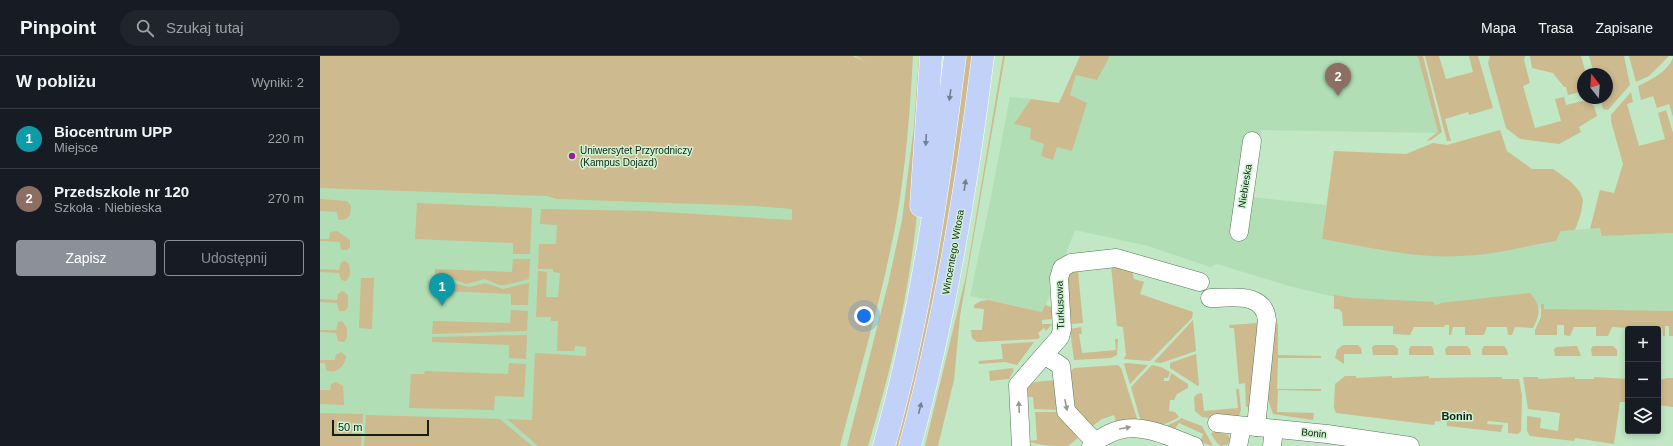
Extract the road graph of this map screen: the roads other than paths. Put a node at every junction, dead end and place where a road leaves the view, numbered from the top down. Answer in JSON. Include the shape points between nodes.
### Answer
{"nodes":[{"id":1,"x":931,"y":56,"type":"edge"},
{"id":2,"x":955,"y":56,"type":"edge"},
{"id":3,"x":983,"y":56,"type":"edge"},
{"id":4,"x":990,"y":56,"type":"edge"},
{"id":5,"x":975,"y":118,"type":"junction"},
{"id":6,"x":1252,"y":141,"type":"dead end"},
{"id":7,"x":1239,"y":232,"type":"dead end"},
{"id":8,"x":1200,"y":282,"type":"dead end"},
{"id":9,"x":1210,"y":298,"type":"dead end"},
{"id":10,"x":907,"y":355,"type":"junction"},
{"id":11,"x":1044,"y":355,"type":"junction"},
{"id":12,"x":1218,"y":423,"type":"dead end"},
{"id":13,"x":1249,"y":426,"type":"junction"},
{"id":14,"x":1273,"y":437,"type":"edge"},
{"id":15,"x":1093,"y":444,"type":"edge"},
{"id":16,"x":884,"y":446,"type":"edge"},
{"id":17,"x":910,"y":446,"type":"edge"},
{"id":18,"x":1021,"y":446,"type":"edge"},
{"id":19,"x":1194,"y":446,"type":"edge"},
{"id":20,"x":1238,"y":446,"type":"edge"},
{"id":21,"x":1410,"y":446,"type":"edge"}],
"edges":[{"from":1,"to":10,"type":"main road","one_way":true,"via":[[923,187]]},
{"from":2,"to":10,"type":"main road","one_way":true,"via":[[934,216]]},
{"from":3,"to":5,"type":"main road","name":"Wincentego Witosa"},
{"from":4,"to":5,"type":"main road"},
{"from":17,"to":5,"type":"main road","name":"Wincentego Witosa","one_way":true,"via":[[940,324]]},
{"from":6,"to":7,"type":"street","name":"Niebieska"},
{"from":8,"to":11,"type":"street","name":"Turkusowa","via":[[1116,258],[1066,265],[1059,278],[1062,329],[1060,337]]},
{"from":9,"to":13,"type":"street","via":[[1252,299],[1262,304],[1265,309],[1266,320]]},
{"from":10,"to":16,"type":"main road"},
{"from":11,"to":15,"type":"street","one_way":true,"via":[[1062,366],[1066,411]]},
{"from":18,"to":11,"type":"street","name":"Turkusowa","one_way":true,"via":[[1018,385]]},
{"from":12,"to":13,"type":"street","name":"Bonin"},
{"from":13,"to":14,"type":"street","name":"Bonin"},
{"from":13,"to":20,"type":"street"},
{"from":14,"to":21,"type":"street","name":"Bonin"},
{"from":15,"to":19,"type":"street","one_way":true,"via":[[1114,431],[1130,427],[1141,428]]}]}
